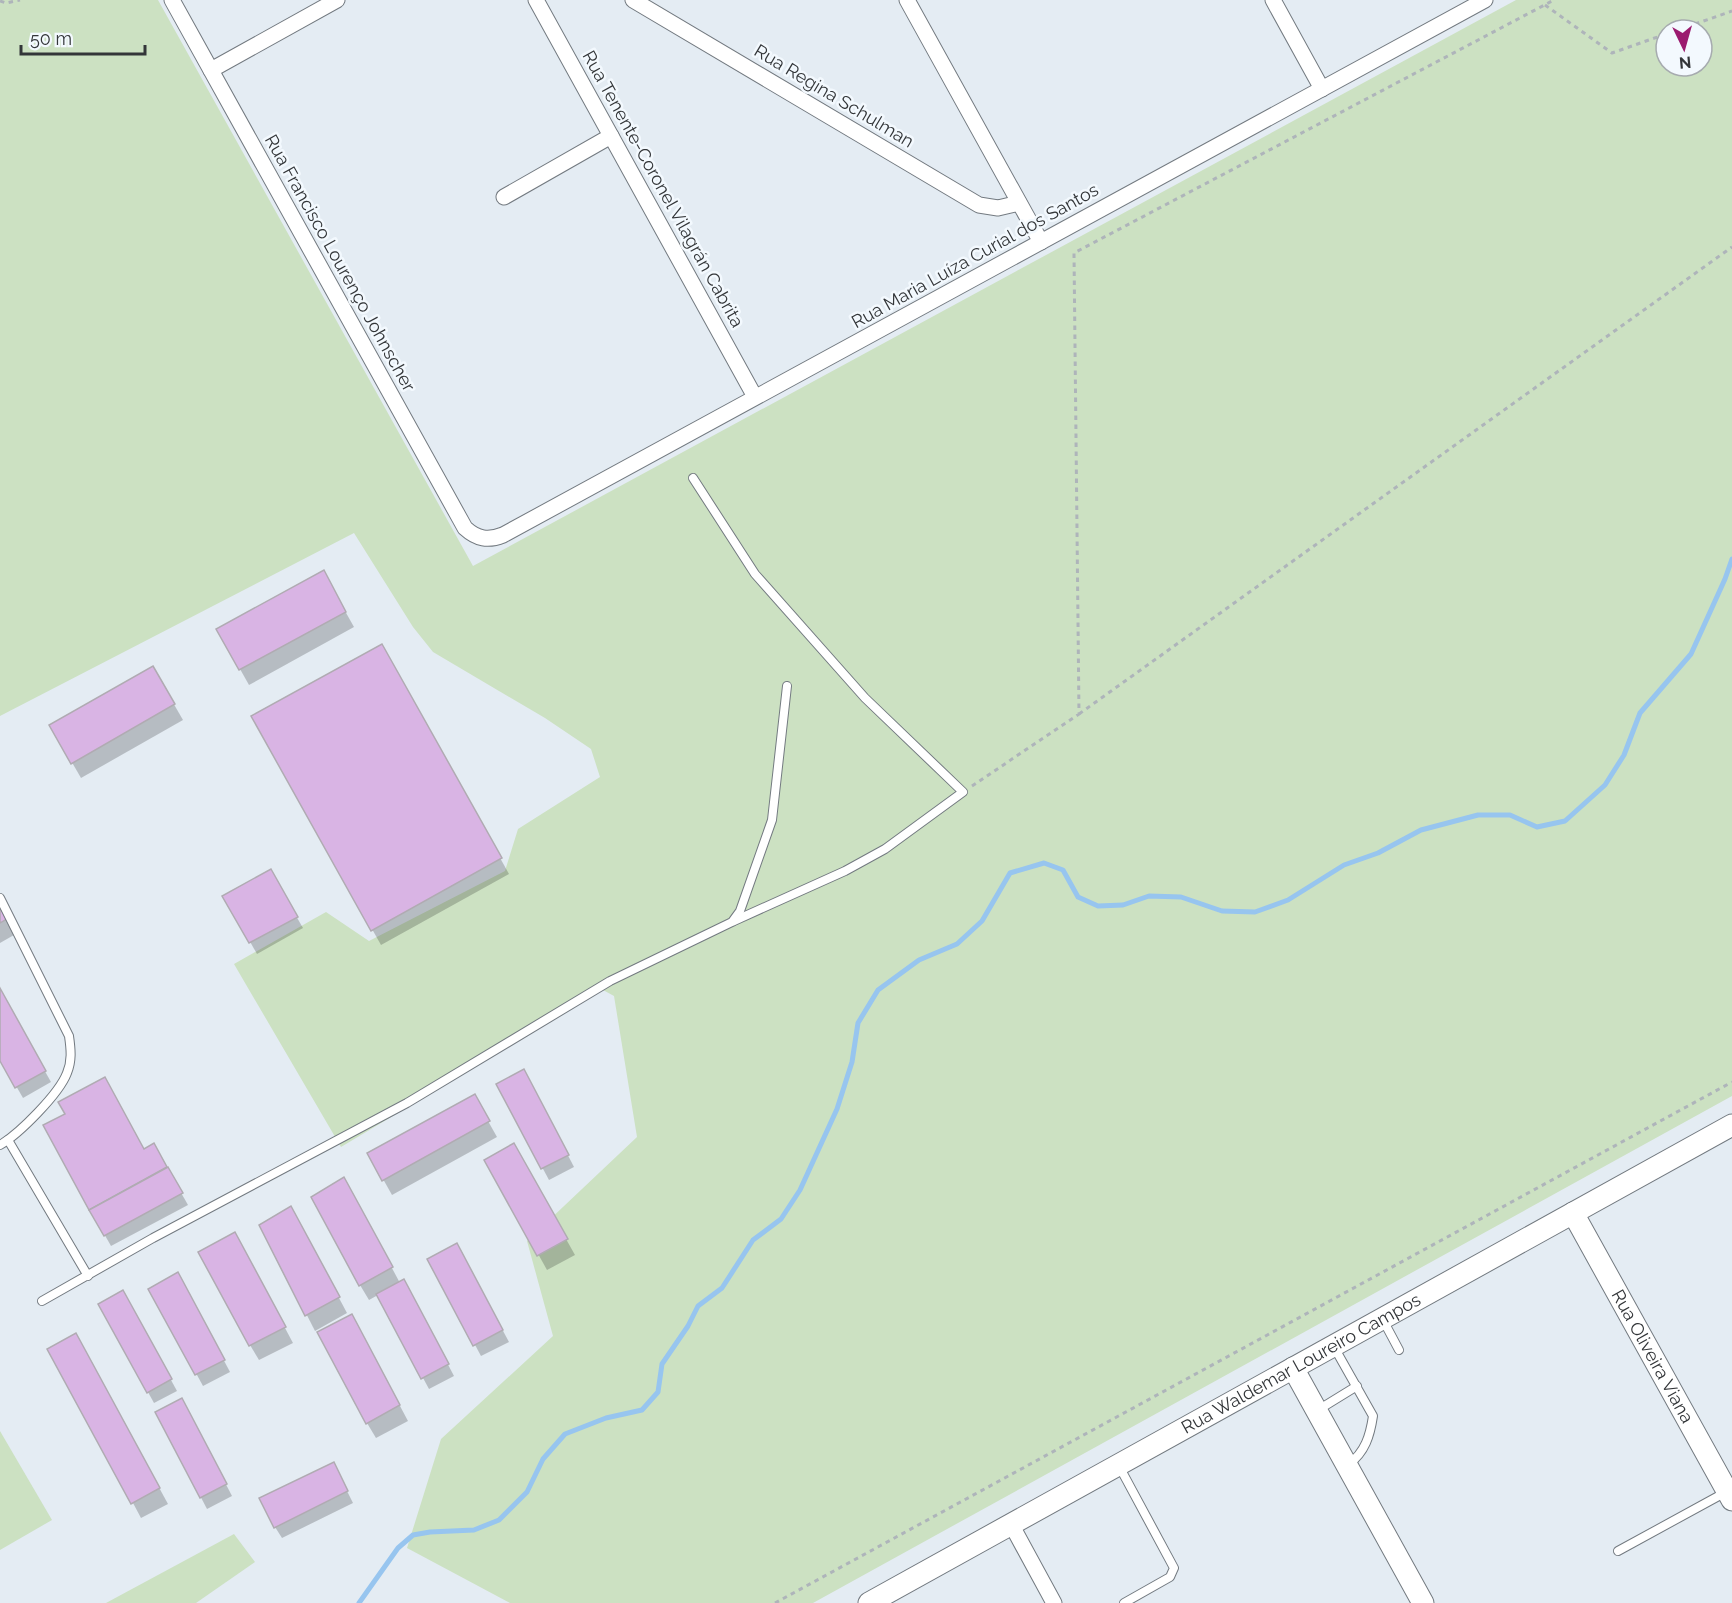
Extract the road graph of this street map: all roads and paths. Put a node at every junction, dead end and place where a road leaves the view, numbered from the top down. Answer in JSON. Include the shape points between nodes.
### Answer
{"nodes":[{"id":1,"x":20,"y":0,"type":"edge"},
{"id":2,"x":172,"y":0,"type":"edge"},
{"id":3,"x":337,"y":0,"type":"edge"},
{"id":4,"x":536,"y":0,"type":"edge"},
{"id":5,"x":633,"y":0,"type":"edge"},
{"id":6,"x":907,"y":0,"type":"edge"},
{"id":7,"x":1273,"y":0,"type":"edge"},
{"id":8,"x":1485,"y":0,"type":"edge"},
{"id":9,"x":1554,"y":0,"type":"edge"},
{"id":10,"x":0,"y":1,"type":"edge"},
{"id":11,"x":1545,"y":5,"type":"junction"},
{"id":12,"x":1732,"y":11,"type":"edge"},
{"id":13,"x":1712,"y":18,"type":"edge"},
{"id":14,"x":1654,"y":38,"type":"edge"},
{"id":15,"x":211,"y":70,"type":"junction"},
{"id":16,"x":1322,"y":89,"type":"junction"},
{"id":17,"x":611,"y":136,"type":"junction"},
{"id":18,"x":504,"y":197,"type":"dead end"},
{"id":19,"x":1019,"y":203,"type":"junction"},
{"id":20,"x":1041,"y":242,"type":"junction"},
{"id":21,"x":1732,"y":247,"type":"edge"},
{"id":22,"x":755,"y":398,"type":"junction"},
{"id":23,"x":693,"y":478,"type":"dead end"},
{"id":24,"x":481,"y":538,"type":"joint"},
{"id":25,"x":787,"y":686,"type":"dead end"},
{"id":26,"x":1079,"y":714,"type":"junction"},
{"id":27,"x":963,"y":792,"type":"junction"},
{"id":28,"x":0,"y":898,"type":"edge"},
{"id":29,"x":732,"y":922,"type":"junction"},
{"id":30,"x":1732,"y":1082,"type":"edge"},
{"id":31,"x":1732,"y":1125,"type":"edge"},
{"id":32,"x":4,"y":1143,"type":"edge"},
{"id":33,"x":1573,"y":1213,"type":"junction"},
{"id":34,"x":88,"y":1276,"type":"junction"},
{"id":35,"x":42,"y":1301,"type":"dead end"},
{"id":36,"x":1382,"y":1319,"type":"junction"},
{"id":37,"x":1333,"y":1346,"type":"junction"},
{"id":38,"x":1399,"y":1350,"type":"dead end"},
{"id":39,"x":1293,"y":1368,"type":"junction"},
{"id":40,"x":1363,"y":1389,"type":"junction"},
{"id":41,"x":1317,"y":1410,"type":"junction"},
{"id":42,"x":1118,"y":1465,"type":"junction"},
{"id":43,"x":1347,"y":1465,"type":"junction"},
{"id":44,"x":1730,"y":1496,"type":"edge"},
{"id":45,"x":1011,"y":1524,"type":"junction"},
{"id":46,"x":1618,"y":1551,"type":"dead end"},
{"id":47,"x":775,"y":1603,"type":"edge"},
{"id":48,"x":869,"y":1603,"type":"edge"},
{"id":49,"x":1054,"y":1603,"type":"edge"},
{"id":50,"x":1124,"y":1603,"type":"edge"},
{"id":51,"x":1423,"y":1603,"type":"edge"}],
"edges":[{"from":1,"to":10,"type":"path"},
{"from":2,"to":15,"type":"street","name":"Rua Francisco Lourenço Johnscher"},
{"from":3,"to":15,"type":"street"},
{"from":4,"to":17,"type":"street","name":"Rua Tenente-Coronel Vilagrán Cabrita"},
{"from":5,"to":19,"type":"street","name":"Rua Regina Schulman","via":[[979,205],[998,208]]},
{"from":6,"to":19,"type":"street"},
{"from":7,"to":16,"type":"street"},
{"from":8,"to":16,"type":"street","name":"Rua Maria Luíza Curial dos Santos"},
{"from":9,"to":11,"type":"path"},
{"from":11,"to":14,"type":"path","via":[[1612,53]]},
{"from":11,"to":26,"type":"path","via":[[1074,253]]},
{"from":12,"to":13,"type":"path"},
{"from":15,"to":24,"type":"street","name":"Rua Francisco Lourenço Johnscher","via":[[465,528]]},
{"from":16,"to":20,"type":"street","name":"Rua Maria Luíza Curial dos Santos"},
{"from":17,"to":18,"type":"street"},
{"from":17,"to":22,"type":"street","name":"Rua Tenente-Coronel Vilagrán Cabrita"},
{"from":19,"to":20,"type":"street"},
{"from":20,"to":22,"type":"street","name":"Rua Maria Luíza Curial dos Santos"},
{"from":21,"to":26,"type":"path"},
{"from":22,"to":24,"type":"street","name":"Rua Maria Luíza Curial dos Santos","via":[[503,535]]},
{"from":23,"to":27,"type":"lane","via":[[755,574],[865,698]]},
{"from":25,"to":29,"type":"lane","via":[[772,820],[740,911]]},
{"from":26,"to":27,"type":"path"},
{"from":27,"to":29,"type":"lane","via":[[885,849]]},
{"from":28,"to":32,"type":"lane","via":[[69,1036],[71,1051],[61,1084]]},
{"from":29,"to":34,"type":"lane","via":[[610,981],[407,1103]]},
{"from":30,"to":47,"type":"path"},
{"from":31,"to":33,"type":"main road","name":"Rua Waldemar Loureiro Campos"},
{"from":32,"to":34,"type":"lane"},
{"from":33,"to":36,"type":"main road","name":"Rua Waldemar Loureiro Campos"},
{"from":33,"to":44,"type":"main road","name":"Rua Oliveira Viana"},
{"from":34,"to":35,"type":"lane"},
{"from":36,"to":37,"type":"main road","name":"Rua Waldemar Loureiro Campos"},
{"from":36,"to":38,"type":"lane"},
{"from":37,"to":39,"type":"main road","name":"Rua Waldemar Loureiro Campos"},
{"from":37,"to":40,"type":"lane"},
{"from":39,"to":41,"type":"main road"},
{"from":39,"to":42,"type":"main road","name":"Rua Waldemar Loureiro Campos"},
{"from":40,"to":41,"type":"lane"},
{"from":40,"to":43,"type":"lane","via":[[1373,1416],[1370,1434],[1360,1454]]},
{"from":41,"to":43,"type":"main road"},
{"from":42,"to":45,"type":"main road","name":"Rua Waldemar Loureiro Campos"},
{"from":42,"to":50,"type":"lane","via":[[1174,1568],[1170,1577]]},
{"from":43,"to":51,"type":"main road"},
{"from":44,"to":46,"type":"lane"},
{"from":45,"to":48,"type":"main road","name":"Rua Waldemar Loureiro Campos"},
{"from":45,"to":49,"type":"street"}]}
